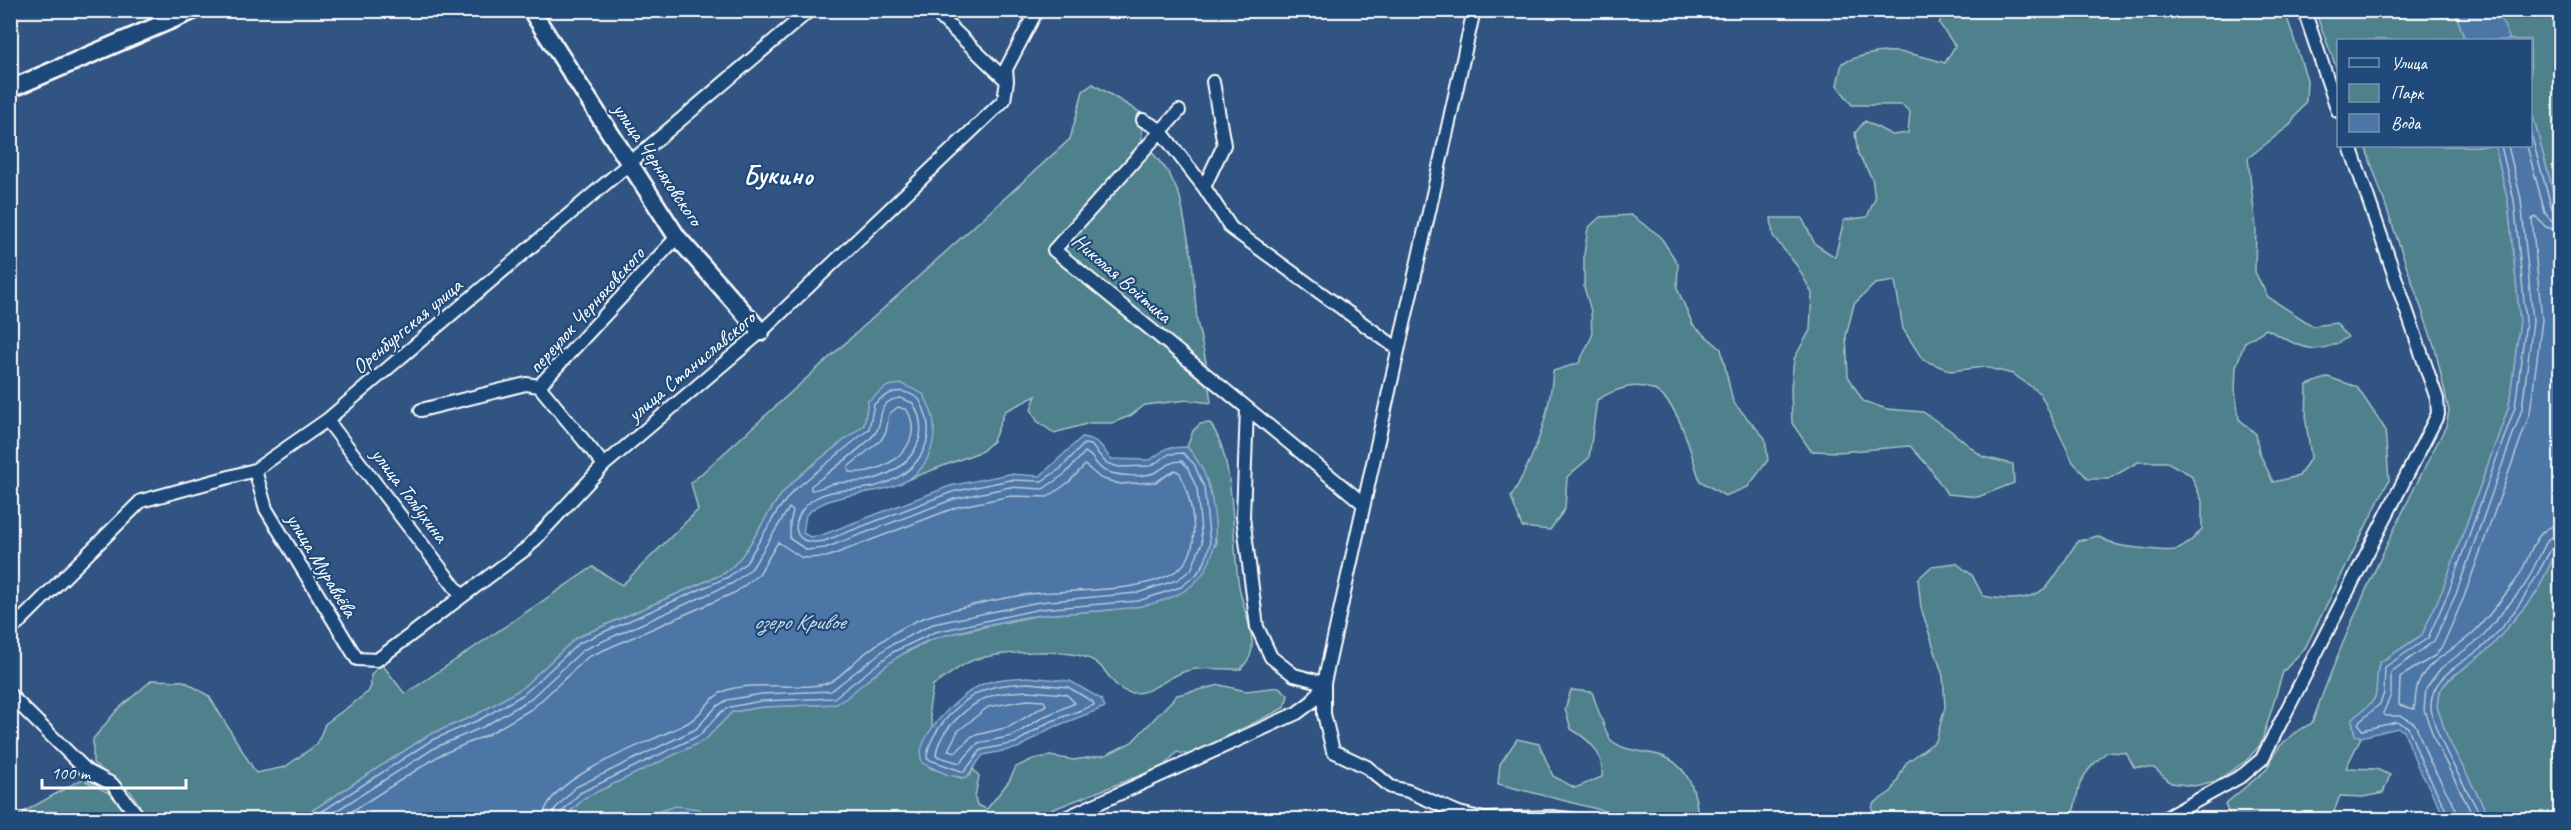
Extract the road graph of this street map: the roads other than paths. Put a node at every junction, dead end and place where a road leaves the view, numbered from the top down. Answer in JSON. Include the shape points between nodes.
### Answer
{"nodes":[{"id":1,"x":195,"y":10,"type":"edge"},
{"id":2,"x":531,"y":10,"type":"edge"},
{"id":3,"x":810,"y":10,"type":"edge"},
{"id":4,"x":933,"y":10,"type":"edge"},
{"id":5,"x":1037,"y":10,"type":"edge"},
{"id":6,"x":1474,"y":10,"type":"edge"},
{"id":7,"x":2304,"y":10,"type":"edge"},
{"id":8,"x":1007,"y":81,"type":"junction"},
{"id":9,"x":1213,"y":82,"type":"dead end"},
{"id":10,"x":10,"y":89,"type":"edge"},
{"id":11,"x":2337,"y":108,"type":"edge"},
{"id":12,"x":1179,"y":111,"type":"dead end"},
{"id":13,"x":1143,"y":120,"type":"dead end"},
{"id":14,"x":1160,"y":131,"type":"junction"},
{"id":15,"x":2350,"y":147,"type":"edge"},
{"id":16,"x":629,"y":164,"type":"junction"},
{"id":17,"x":1204,"y":187,"type":"junction"},
{"id":18,"x":677,"y":237,"type":"junction"},
{"id":19,"x":761,"y":332,"type":"junction"},
{"id":20,"x":1398,"y":349,"type":"junction"},
{"id":21,"x":539,"y":386,"type":"junction"},
{"id":22,"x":1247,"y":408,"type":"junction"},
{"id":23,"x":421,"y":410,"type":"dead end"},
{"id":24,"x":327,"y":420,"type":"junction"},
{"id":25,"x":604,"y":465,"type":"junction"},
{"id":26,"x":255,"y":470,"type":"junction"},
{"id":27,"x":1364,"y":504,"type":"junction"},
{"id":28,"x":461,"y":595,"type":"junction"},
{"id":29,"x":10,"y":631,"type":"edge"},
{"id":30,"x":377,"y":660,"type":"joint"},
{"id":31,"x":1324,"y":683,"type":"junction"},
{"id":32,"x":10,"y":695,"type":"edge"},
{"id":33,"x":141,"y":819,"type":"edge"},
{"id":34,"x":1061,"y":819,"type":"edge"},
{"id":35,"x":1578,"y":819,"type":"edge"},
{"id":36,"x":2162,"y":819,"type":"edge"}],
"edges":[{"from":1,"to":10,"type":"street"},
{"from":2,"to":16,"type":"street","name":"улица Черняховского"},
{"from":3,"to":16,"type":"street","name":"Оренбургская улица"},
{"from":4,"to":8,"type":"street"},
{"from":5,"to":8,"type":"street","name":"улица Станиславского","via":[[1006,69]]},
{"from":6,"to":20,"type":"street"},
{"from":7,"to":11,"type":"street"},
{"from":8,"to":19,"type":"street","name":"улица Станиславского","via":[[1004,100]]},
{"from":9,"to":17,"type":"street","via":[[1224,145]]},
{"from":12,"to":14,"type":"street","name":"Николая Войтика"},
{"from":13,"to":14,"type":"street"},
{"from":14,"to":17,"type":"street"},
{"from":14,"to":22,"type":"street","name":"Николая Войтика","via":[[1054,250]]},
{"from":15,"to":36,"type":"street","via":[[2437,399],[2438,414],[2262,759],[2243,775]]},
{"from":16,"to":18,"type":"street","name":"улица Черняховского"},
{"from":16,"to":24,"type":"street","name":"Оренбургская улица"},
{"from":17,"to":20,"type":"street","via":[[1232,228]]},
{"from":18,"to":19,"type":"street","name":"улица Черняховского"},
{"from":18,"to":21,"type":"street","name":"переулок Черняховского"},
{"from":19,"to":25,"type":"street","name":"улица Станиславского"},
{"from":20,"to":27,"type":"street"},
{"from":21,"to":23,"type":"street","via":[[526,384]]},
{"from":21,"to":25,"type":"street","name":"переулок Черняховского"},
{"from":22,"to":27,"type":"street"},
{"from":22,"to":31,"type":"street","via":[[1243,517],[1257,627],[1271,657],[1294,675]]},
{"from":24,"to":26,"type":"street","name":"Оренбургская улица"},
{"from":24,"to":28,"type":"street","name":"улица Толбухина"},
{"from":25,"to":28,"type":"street","name":"улица Станиславского","via":[[527,548]]},
{"from":26,"to":29,"type":"street","name":"Оренбургская улица","via":[[141,501]]},
{"from":26,"to":30,"type":"street","name":"улица Муравьёва","via":[[266,509],[357,659]]},
{"from":27,"to":31,"type":"street"},
{"from":28,"to":30,"type":"street","name":"улица Станиславского"},
{"from":31,"to":34,"type":"street","via":[[1313,700],[1297,713]]},
{"from":31,"to":35,"type":"street","via":[[1324,714],[1333,751],[1366,767],[1391,787],[1484,819]]},
{"from":32,"to":33,"type":"street","via":[[87,771],[112,784]]}]}
